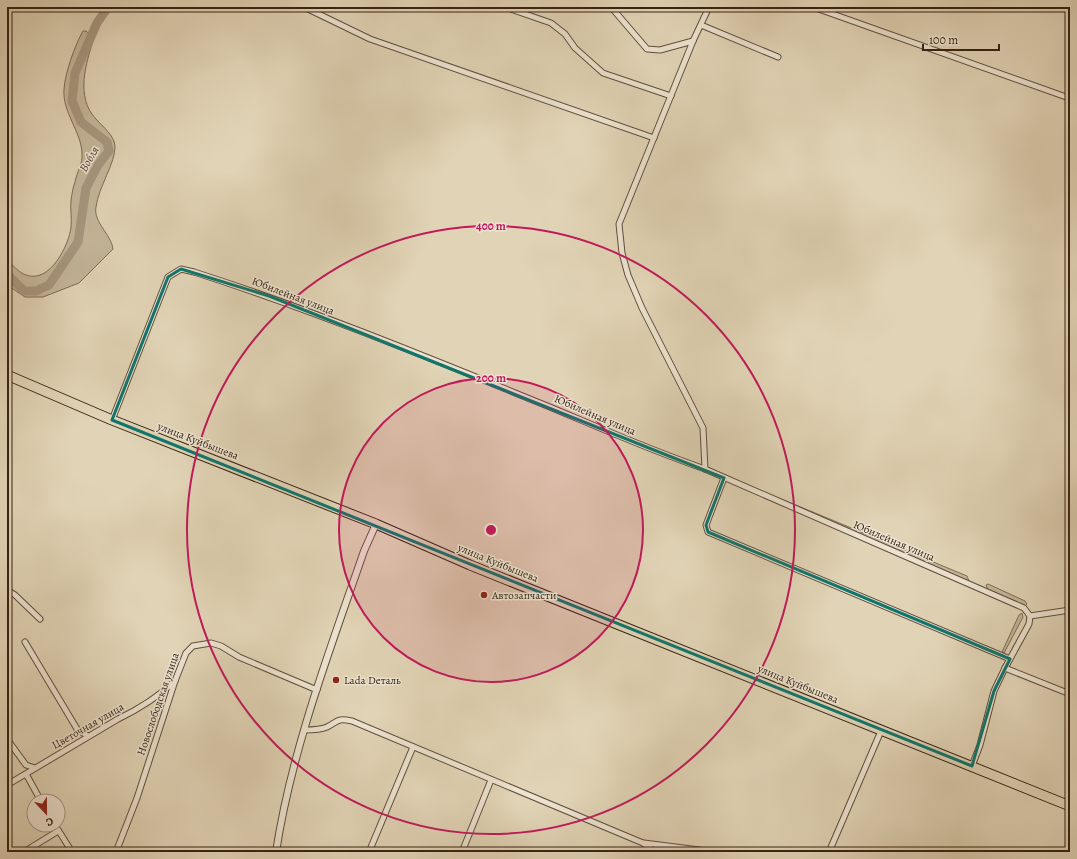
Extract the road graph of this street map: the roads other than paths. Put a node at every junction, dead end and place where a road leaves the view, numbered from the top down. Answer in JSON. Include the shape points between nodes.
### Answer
{"nodes":[{"id":1,"x":304,"y":7,"type":"edge"},
{"id":2,"x":506,"y":7,"type":"edge"},
{"id":3,"x":611,"y":7,"type":"edge"},
{"id":4,"x":709,"y":7,"type":"edge"},
{"id":5,"x":813,"y":7,"type":"edge"},
{"id":6,"x":701,"y":25,"type":"junction"},
{"id":7,"x":693,"y":41,"type":"junction"},
{"id":8,"x":778,"y":57,"type":"dead end"},
{"id":9,"x":671,"y":96,"type":"junction"},
{"id":10,"x":1070,"y":98,"type":"edge"},
{"id":11,"x":654,"y":138,"type":"junction"},
{"id":12,"x":7,"y":375,"type":"edge"},
{"id":13,"x":112,"y":420,"type":"junction"},
{"id":14,"x":705,"y":469,"type":"junction"},
{"id":15,"x":724,"y":478,"type":"junction"},
{"id":16,"x":376,"y":524,"type":"junction"},
{"id":17,"x":7,"y":590,"type":"edge"},
{"id":18,"x":1070,"y":610,"type":"edge"},
{"id":19,"x":1030,"y":616,"type":"junction"},
{"id":20,"x":40,"y":619,"type":"dead end"},
{"id":21,"x":25,"y":642,"type":"dead end"},
{"id":22,"x":1010,"y":659,"type":"junction"},
{"id":23,"x":1005,"y":668,"type":"junction"},
{"id":24,"x":175,"y":681,"type":"junction"},
{"id":25,"x":317,"y":690,"type":"junction"},
{"id":26,"x":1070,"y":694,"type":"edge"},
{"id":27,"x":304,"y":730,"type":"junction"},
{"id":28,"x":881,"y":731,"type":"junction"},
{"id":29,"x":88,"y":736,"type":"junction"},
{"id":30,"x":7,"y":738,"type":"edge"},
{"id":31,"x":413,"y":747,"type":"junction"},
{"id":32,"x":972,"y":766,"type":"junction"},
{"id":33,"x":35,"y":768,"type":"junction"},
{"id":34,"x":26,"y":774,"type":"junction"},
{"id":35,"x":491,"y":780,"type":"junction"},
{"id":36,"x":7,"y":785,"type":"edge"},
{"id":37,"x":37,"y":793,"type":"edge"},
{"id":38,"x":1070,"y":806,"type":"edge"},
{"id":39,"x":55,"y":833,"type":"edge"},
{"id":40,"x":59,"y":833,"type":"edge"},
{"id":41,"x":643,"y":843,"type":"junction"},
{"id":42,"x":24,"y":852,"type":"edge"},
{"id":43,"x":72,"y":852,"type":"edge"},
{"id":44,"x":116,"y":852,"type":"edge"},
{"id":45,"x":276,"y":852,"type":"edge"},
{"id":46,"x":368,"y":852,"type":"edge"},
{"id":47,"x":462,"y":852,"type":"edge"},
{"id":48,"x":654,"y":852,"type":"edge"},
{"id":49,"x":715,"y":852,"type":"edge"},
{"id":50,"x":829,"y":852,"type":"edge"}],
"edges":[{"from":1,"to":11,"type":"street","via":[[370,39]]},
{"from":2,"to":9,"type":"street","via":[[551,23],[603,73]]},
{"from":3,"to":7,"type":"street","via":[[647,49],[660,50]]},
{"from":4,"to":6,"type":"street"},
{"from":5,"to":10,"type":"street"},
{"from":6,"to":7,"type":"street"},
{"from":6,"to":8,"type":"street"},
{"from":7,"to":9,"type":"street"},
{"from":9,"to":11,"type":"street"},
{"from":11,"to":14,"type":"street","via":[[619,224],[622,253],[628,276],[642,308],[703,428]]},
{"from":12,"to":13,"type":"highway","name":"улица Куйбышева"},
{"from":13,"to":14,"type":"street","name":"Юбилейная улица","via":[[168,277],[181,269],[269,296],[656,452]]},
{"from":13,"to":16,"type":"highway","name":"улица Куйбышева"},
{"from":14,"to":15,"type":"street","name":"Юбилейная улица"},
{"from":15,"to":19,"type":"street","name":"Юбилейная улица","via":[[1024,608]]},
{"from":15,"to":22,"type":"street","via":[[706,525],[708,532]]},
{"from":16,"to":25,"type":"street","via":[[364,551]]},
{"from":16,"to":28,"type":"highway","name":"улица Куйбышева","via":[[470,565]]},
{"from":17,"to":20,"type":"street"},
{"from":18,"to":19,"type":"street"},
{"from":19,"to":22,"type":"street","via":[[1029,624]]},
{"from":21,"to":29,"type":"street","via":[[77,729]]},
{"from":22,"to":23,"type":"street"},
{"from":23,"to":26,"type":"street"},
{"from":23,"to":32,"type":"street","via":[[994,691]]},
{"from":24,"to":25,"type":"street","name":"Новослободская улица","via":[[186,653],[193,646],[211,643]]},
{"from":24,"to":29,"type":"street","name":"Цветочная улица","via":[[151,700]]},
{"from":24,"to":44,"type":"street","name":"Новослободская улица","via":[[137,798]]},
{"from":25,"to":27,"type":"street"},
{"from":27,"to":31,"type":"street","via":[[320,729],[335,721],[344,720]]},
{"from":27,"to":45,"type":"street","via":[[290,780]]},
{"from":28,"to":32,"type":"highway","name":"улица Куйбышева"},
{"from":28,"to":50,"type":"street"},
{"from":29,"to":33,"type":"street","name":"Цветочная улица"},
{"from":30,"to":33,"type":"street","via":[[26,765]]},
{"from":31,"to":35,"type":"street"},
{"from":31,"to":46,"type":"street"},
{"from":32,"to":38,"type":"highway","name":"улица Куйбышева"},
{"from":33,"to":34,"type":"street","name":"Цветочная улица"},
{"from":34,"to":36,"type":"street","name":"Цветочная улица"},
{"from":34,"to":37,"type":"street"},
{"from":35,"to":41,"type":"street"},
{"from":35,"to":47,"type":"street"},
{"from":39,"to":42,"type":"street"},
{"from":40,"to":43,"type":"street"},
{"from":41,"to":48,"type":"street"},
{"from":41,"to":49,"type":"street"}]}
